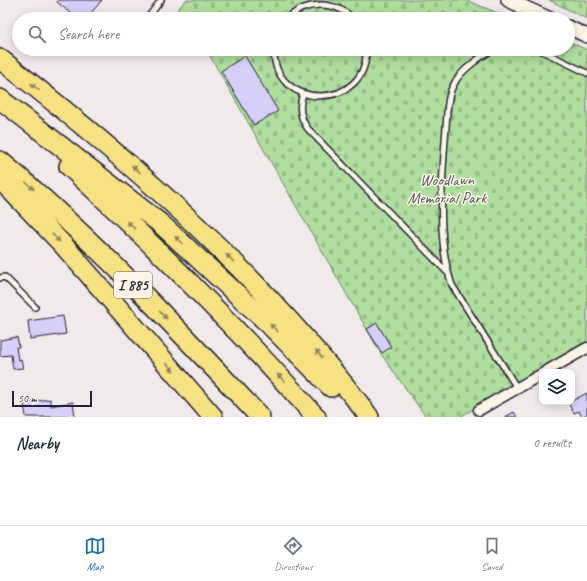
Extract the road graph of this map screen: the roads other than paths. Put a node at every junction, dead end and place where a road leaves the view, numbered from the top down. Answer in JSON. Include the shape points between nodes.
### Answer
{"nodes":[{"id":1,"x":161,"y":0,"type":"edge"},
{"id":2,"x":508,"y":0,"type":"edge"},
{"id":3,"x":523,"y":6,"type":"junction"},
{"id":4,"x":152,"y":12,"type":"edge"},
{"id":5,"x":297,"y":12,"type":"edge"},
{"id":6,"x":342,"y":12,"type":"edge"},
{"id":7,"x":519,"y":12,"type":"edge"},
{"id":8,"x":535,"y":12,"type":"edge"},
{"id":9,"x":575,"y":30,"type":"edge"},
{"id":10,"x":587,"y":36,"type":"edge"},
{"id":11,"x":274,"y":56,"type":"edge"},
{"id":12,"x":366,"y":56,"type":"edge"},
{"id":13,"x":485,"y":56,"type":"edge"},
{"id":14,"x":552,"y":56,"type":"edge"},
{"id":15,"x":0,"y":59,"type":"edge"},
{"id":16,"x":587,"y":73,"type":"edge"},
{"id":17,"x":303,"y":94,"type":"junction"},
{"id":18,"x":0,"y":100,"type":"edge"},
{"id":19,"x":0,"y":161,"type":"edge"},
{"id":20,"x":0,"y":179,"type":"edge"},
{"id":21,"x":448,"y":273,"type":"junction"},
{"id":22,"x":0,"y":278,"type":"edge"},
{"id":23,"x":35,"y":307,"type":"dead end"},
{"id":24,"x":587,"y":348,"type":"edge"},
{"id":25,"x":550,"y":369,"type":"edge"},
{"id":26,"x":539,"y":376,"type":"edge"},
{"id":27,"x":517,"y":388,"type":"junction"},
{"id":28,"x":479,"y":410,"type":"dead end"},
{"id":29,"x":213,"y":417,"type":"edge"},
{"id":30,"x":260,"y":417,"type":"edge"},
{"id":31,"x":316,"y":417,"type":"edge"},
{"id":32,"x":359,"y":417,"type":"edge"},
{"id":33,"x":370,"y":417,"type":"edge"}],
"edges":[{"from":1,"to":4,"type":"lane"},
{"from":2,"to":3,"type":"street"},
{"from":3,"to":7,"type":"lane"},
{"from":3,"to":8,"type":"street"},
{"from":5,"to":6,"type":"lane","via":[[318,5],[335,7]]},
{"from":9,"to":10,"type":"street"},
{"from":11,"to":17,"type":"lane","via":[[281,76],[292,88]]},
{"from":12,"to":17,"type":"lane","via":[[361,72],[347,88],[325,97]]},
{"from":13,"to":21,"type":"lane","via":[[454,82],[450,95],[445,141],[442,233]]},
{"from":14,"to":16,"type":"lane"},
{"from":33,"to":15,"type":"highway","one_way":true,"via":[[281,312],[199,227],[106,144]]},
{"from":17,"to":21,"type":"lane","via":[[299,104],[308,129]]},
{"from":31,"to":18,"type":"highway","number":"I 885","one_way":true,"via":[[235,328],[172,264]]},
{"from":32,"to":18,"type":"highway","one_way":true,"via":[[268,323],[172,233]]},
{"from":19,"to":30,"type":"highway","number":"I 885","one_way":true,"via":[[68,221]]},
{"from":20,"to":29,"type":"highway","one_way":true,"via":[[65,247]]},
{"from":21,"to":27,"type":"lane","via":[[452,285]]},
{"from":22,"to":23,"type":"lane","via":[[5,277]]},
{"from":24,"to":25,"type":"street"},
{"from":26,"to":27,"type":"street"},
{"from":27,"to":28,"type":"street"}]}
